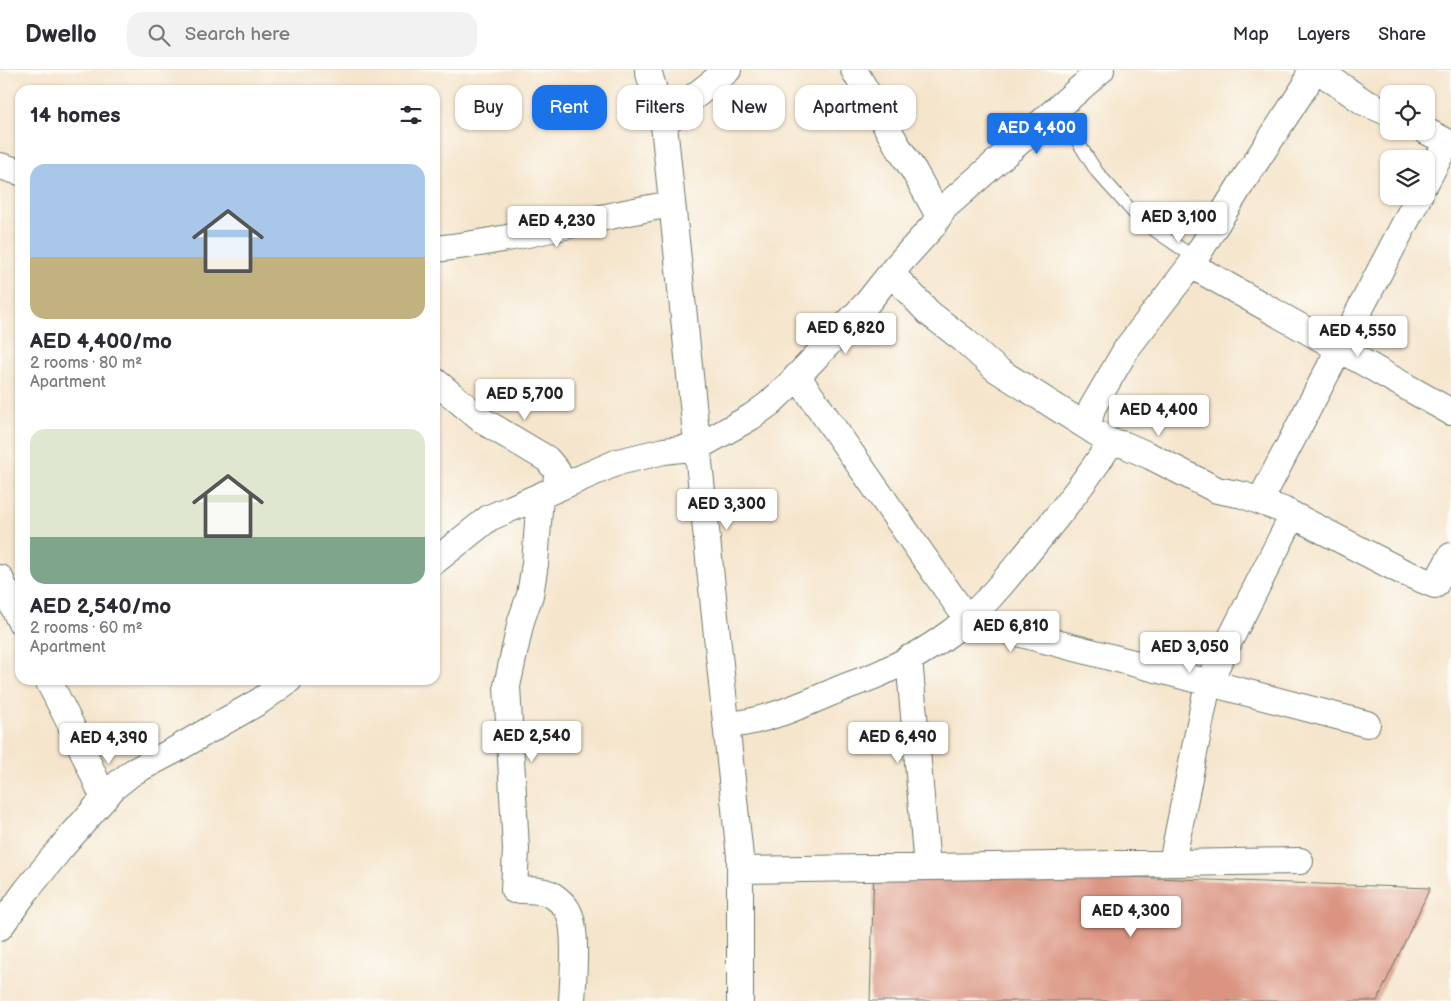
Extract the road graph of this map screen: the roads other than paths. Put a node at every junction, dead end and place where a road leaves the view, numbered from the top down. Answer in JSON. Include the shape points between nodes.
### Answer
{"nodes":[{"id":1,"x":648,"y":70,"type":"edge"},
{"id":2,"x":728,"y":70,"type":"edge"},
{"id":3,"x":854,"y":70,"type":"edge"},
{"id":4,"x":1102,"y":70,"type":"edge"},
{"id":5,"x":1310,"y":70,"type":"edge"},
{"id":6,"x":1318,"y":70,"type":"edge"},
{"id":7,"x":652,"y":85,"type":"edge"},
{"id":8,"x":703,"y":90,"type":"edge"},
{"id":9,"x":1057,"y":109,"type":"junction"},
{"id":10,"x":1380,"y":109,"type":"edge"},
{"id":11,"x":665,"y":130,"type":"edge"},
{"id":12,"x":1441,"y":139,"type":"edge"},
{"id":13,"x":1435,"y":156,"type":"edge"},
{"id":14,"x":0,"y":166,"type":"edge"},
{"id":15,"x":15,"y":170,"type":"edge"},
{"id":16,"x":672,"y":204,"type":"junction"},
{"id":17,"x":1414,"y":205,"type":"edge"},
{"id":18,"x":939,"y":216,"type":"junction"},
{"id":19,"x":440,"y":248,"type":"edge"},
{"id":20,"x":1193,"y":262,"type":"junction"},
{"id":21,"x":891,"y":273,"type":"junction"},
{"id":22,"x":1339,"y":349,"type":"junction"},
{"id":23,"x":797,"y":376,"type":"junction"},
{"id":24,"x":440,"y":385,"type":"edge"},
{"id":25,"x":1451,"y":412,"type":"edge"},
{"id":26,"x":1088,"y":426,"type":"junction"},
{"id":27,"x":1112,"y":442,"type":"junction"},
{"id":28,"x":698,"y":447,"type":"junction"},
{"id":29,"x":548,"y":492,"type":"junction"},
{"id":30,"x":1260,"y":501,"type":"junction"},
{"id":31,"x":1292,"y":515,"type":"junction"},
{"id":32,"x":1451,"y":556,"type":"edge"},
{"id":33,"x":440,"y":557,"type":"edge"},
{"id":34,"x":0,"y":578,"type":"edge"},
{"id":35,"x":15,"y":610,"type":"edge"},
{"id":36,"x":968,"y":620,"type":"junction"},
{"id":37,"x":909,"y":658,"type":"junction"},
{"id":38,"x":1208,"y":683,"type":"junction"},
{"id":39,"x":51,"y":685,"type":"edge"},
{"id":40,"x":282,"y":685,"type":"edge"},
{"id":41,"x":1367,"y":724,"type":"dead end"},
{"id":42,"x":727,"y":725,"type":"junction"},
{"id":43,"x":104,"y":799,"type":"junction"},
{"id":44,"x":1300,"y":861,"type":"dead end"},
{"id":45,"x":1172,"y":863,"type":"junction"},
{"id":46,"x":927,"y":867,"type":"junction"},
{"id":47,"x":740,"y":870,"type":"junction"},
{"id":48,"x":0,"y":927,"type":"edge"},
{"id":49,"x":572,"y":1001,"type":"edge"},
{"id":50,"x":740,"y":1001,"type":"edge"}],
"edges":[{"from":1,"to":7,"type":"street"},
{"from":2,"to":8,"type":"street"},
{"from":3,"to":18,"type":"street"},
{"from":4,"to":9,"type":"street"},
{"from":5,"to":20,"type":"street","via":[[1306,85]]},
{"from":6,"to":10,"type":"street","via":[[1364,102]]},
{"from":9,"to":18,"type":"street","via":[[944,208]]},
{"from":9,"to":20,"type":"lane","via":[[1097,172],[1141,221]]},
{"from":11,"to":16,"type":"street"},
{"from":12,"to":13,"type":"street"},
{"from":14,"to":15,"type":"street"},
{"from":16,"to":19,"type":"street","via":[[483,243]]},
{"from":16,"to":28,"type":"street"},
{"from":17,"to":22,"type":"street"},
{"from":18,"to":21,"type":"street"},
{"from":20,"to":22,"type":"street"},
{"from":20,"to":26,"type":"street","via":[[1127,348],[1092,408]]},
{"from":21,"to":23,"type":"street","via":[[868,302]]},
{"from":21,"to":26,"type":"street","via":[[929,313],[996,369]]},
{"from":22,"to":25,"type":"street"},
{"from":22,"to":30,"type":"street"},
{"from":23,"to":28,"type":"street","via":[[769,404]]},
{"from":23,"to":36,"type":"street"},
{"from":24,"to":29,"type":"street","via":[[483,421],[547,459],[557,471]]},
{"from":26,"to":27,"type":"street"},
{"from":27,"to":30,"type":"street","via":[[1150,456],[1217,490]]},
{"from":27,"to":36,"type":"street","via":[[1060,514]]},
{"from":28,"to":29,"type":"street","via":[[618,462]]},
{"from":28,"to":42,"type":"street"},
{"from":29,"to":33,"type":"street","via":[[489,518]]},
{"from":29,"to":49,"type":"street","via":[[530,595],[521,620],[507,686],[516,849],[514,890],[550,894],[570,913]]},
{"from":30,"to":31,"type":"street"},
{"from":31,"to":32,"type":"street","via":[[1401,571],[1436,585]]},
{"from":31,"to":38,"type":"street"},
{"from":34,"to":35,"type":"street"},
{"from":36,"to":37,"type":"street"},
{"from":36,"to":38,"type":"street"},
{"from":37,"to":42,"type":"street","via":[[793,708],[745,724]]},
{"from":37,"to":46,"type":"street"},
{"from":38,"to":41,"type":"street"},
{"from":38,"to":45,"type":"street"},
{"from":39,"to":43,"type":"street"},
{"from":40,"to":43,"type":"street","via":[[252,706],[133,772]]},
{"from":42,"to":47,"type":"street"},
{"from":43,"to":48,"type":"street","via":[[26,891]]},
{"from":44,"to":45,"type":"street"},
{"from":45,"to":46,"type":"street"},
{"from":46,"to":47,"type":"street"},
{"from":47,"to":50,"type":"street"}]}
